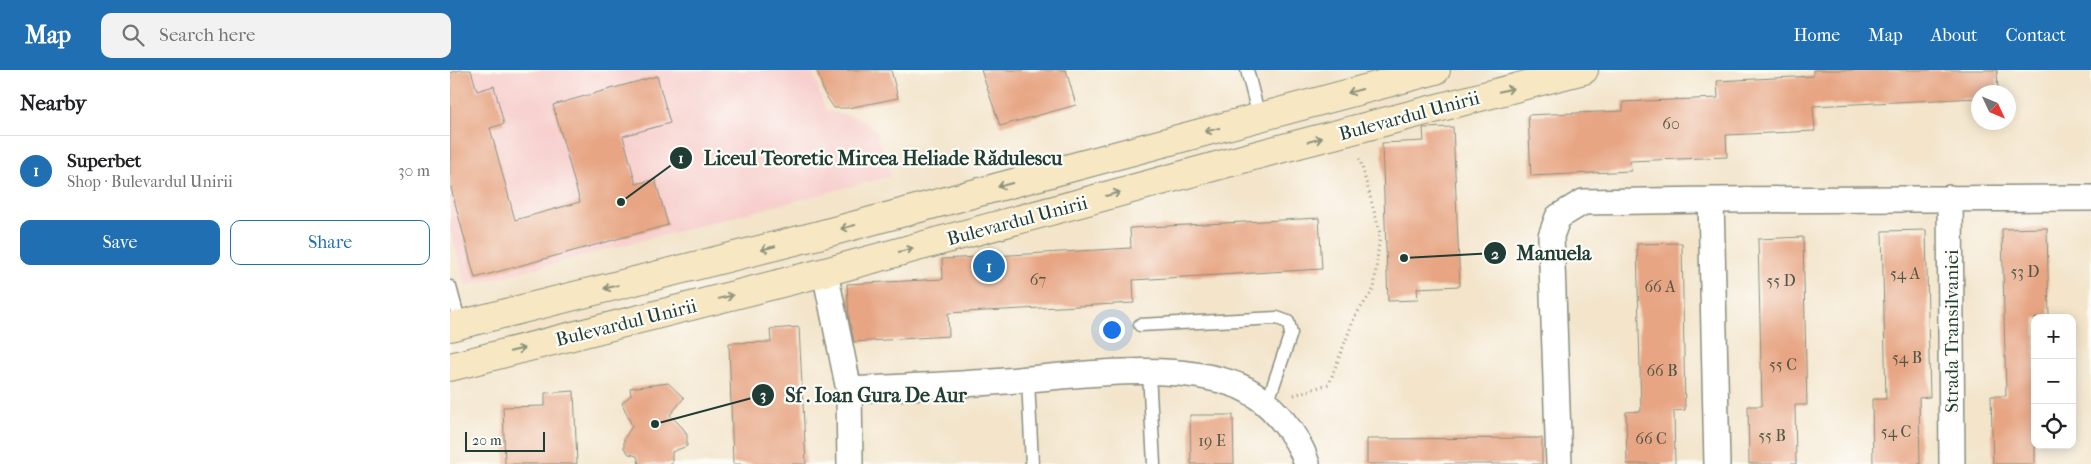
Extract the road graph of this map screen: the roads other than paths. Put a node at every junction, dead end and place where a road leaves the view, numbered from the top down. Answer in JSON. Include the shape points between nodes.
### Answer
{"nodes":[{"id":1,"x":1247,"y":70,"type":"edge"},
{"id":2,"x":1436,"y":70,"type":"edge"},
{"id":3,"x":1584,"y":70,"type":"edge"},
{"id":4,"x":1260,"y":117,"type":"junction"},
{"id":5,"x":1950,"y":198,"type":"junction"},
{"id":6,"x":2091,"y":198,"type":"edge"},
{"id":7,"x":1711,"y":200,"type":"junction"},
{"id":8,"x":816,"y":236,"type":"junction"},
{"id":9,"x":825,"y":272,"type":"junction"},
{"id":10,"x":450,"y":287,"type":"edge"},
{"id":11,"x":1140,"y":325,"type":"dead end"},
{"id":12,"x":455,"y":326,"type":"edge"},
{"id":13,"x":460,"y":364,"type":"edge"},
{"id":14,"x":1149,"y":372,"type":"junction"},
{"id":15,"x":1028,"y":379,"type":"junction"},
{"id":16,"x":849,"y":390,"type":"junction"},
{"id":17,"x":1267,"y":404,"type":"junction"},
{"id":18,"x":850,"y":464,"type":"edge"},
{"id":19,"x":1032,"y":464,"type":"edge"},
{"id":20,"x":1154,"y":464,"type":"edge"},
{"id":21,"x":1307,"y":464,"type":"edge"},
{"id":22,"x":1558,"y":464,"type":"edge"},
{"id":23,"x":1717,"y":464,"type":"edge"},
{"id":24,"x":1952,"y":464,"type":"edge"}],
"edges":[{"from":1,"to":4,"type":"lane"},
{"from":2,"to":4,"type":"main road","name":"Bulevardul Unirii","one_way":true},
{"from":9,"to":3,"type":"main road","name":"Bulevardul Unirii","one_way":true},
{"from":4,"to":8,"type":"main road","name":"Bulevardul Unirii","one_way":true},
{"from":5,"to":6,"type":"street"},
{"from":5,"to":7,"type":"street"},
{"from":5,"to":24,"type":"street","name":"Strada Transilvaniei"},
{"from":7,"to":22,"type":"street","via":[[1583,202],[1558,217],[1551,236]]},
{"from":7,"to":23,"type":"street"},
{"from":8,"to":9,"type":"main road"},
{"from":8,"to":12,"type":"main road","name":"Bulevardul Unirii","one_way":true},
{"from":13,"to":9,"type":"main road","name":"Bulevardul Unirii","one_way":true},
{"from":9,"to":16,"type":"street"},
{"from":10,"to":12,"type":"lane"},
{"from":11,"to":17,"type":"lane","via":[[1277,318],[1288,322],[1290,333]]},
{"from":12,"to":13,"type":"main road"},
{"from":14,"to":15,"type":"street"},
{"from":14,"to":17,"type":"street","via":[[1198,375],[1240,387]]},
{"from":14,"to":20,"type":"lane"},
{"from":15,"to":16,"type":"street"},
{"from":15,"to":19,"type":"lane"},
{"from":16,"to":18,"type":"street"},
{"from":17,"to":21,"type":"street","via":[[1288,426]]}]}
